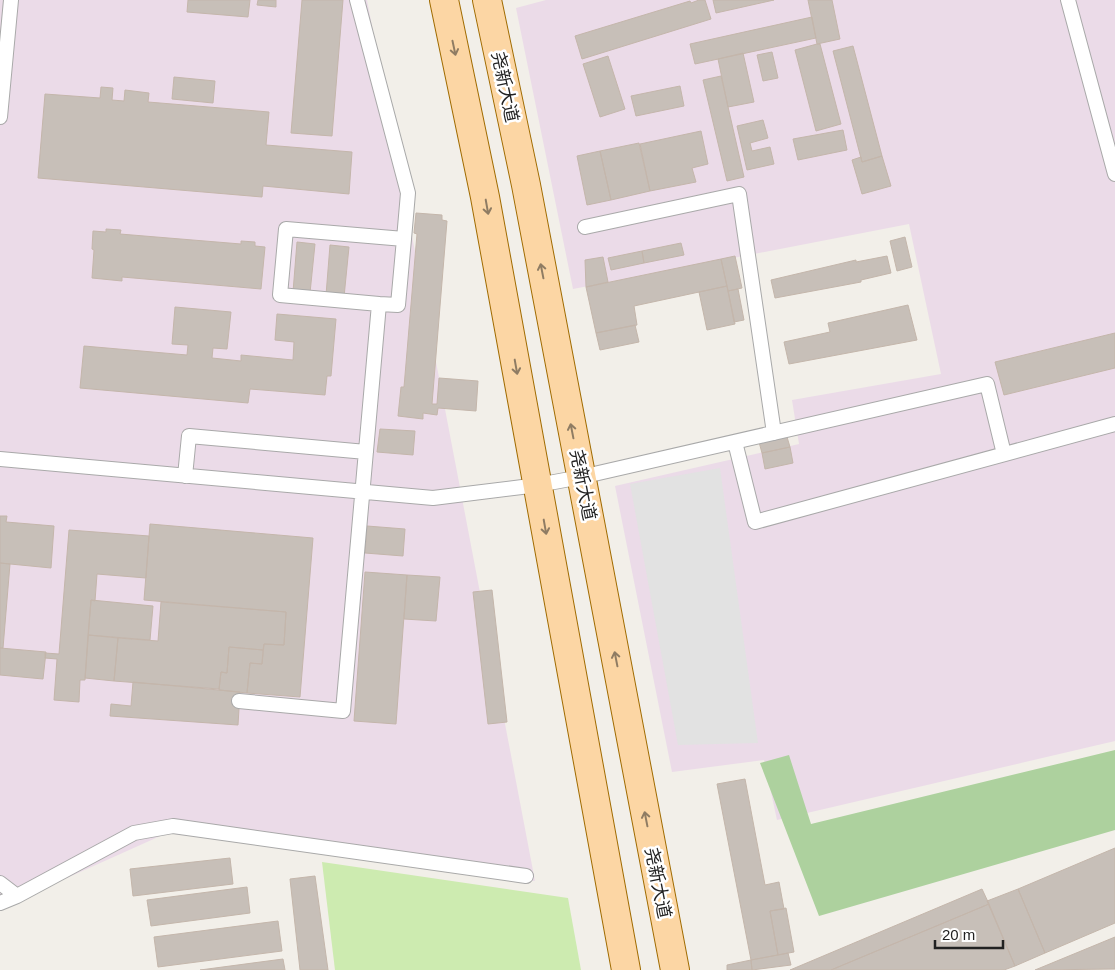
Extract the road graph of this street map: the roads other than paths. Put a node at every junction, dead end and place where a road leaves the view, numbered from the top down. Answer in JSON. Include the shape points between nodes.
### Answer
{"nodes":[{"id":1,"x":11,"y":0,"type":"edge"},
{"id":2,"x":357,"y":0,"type":"edge"},
{"id":3,"x":444,"y":0,"type":"edge"},
{"id":4,"x":487,"y":0,"type":"edge"},
{"id":5,"x":1068,"y":0,"type":"edge"},
{"id":6,"x":0,"y":117,"type":"edge"},
{"id":7,"x":1115,"y":174,"type":"edge"},
{"id":8,"x":586,"y":227,"type":"dead end"},
{"id":9,"x":404,"y":239,"type":"junction"},
{"id":10,"x":379,"y":304,"type":"junction"},
{"id":11,"x":1115,"y":424,"type":"edge"},
{"id":12,"x":774,"y":433,"type":"junction"},
{"id":13,"x":735,"y":442,"type":"junction"},
{"id":14,"x":366,"y":452,"type":"junction"},
{"id":15,"x":1004,"y":454,"type":"junction"},
{"id":16,"x":0,"y":459,"type":"edge"},
{"id":17,"x":185,"y":476,"type":"junction"},
{"id":18,"x":581,"y":477,"type":"junction"},
{"id":19,"x":538,"y":486,"type":"junction"},
{"id":20,"x":363,"y":492,"type":"junction"},
{"id":21,"x":239,"y":701,"type":"dead end"},
{"id":22,"x":526,"y":876,"type":"dead end"},
{"id":23,"x":0,"y":883,"type":"edge"},
{"id":24,"x":18,"y":896,"type":"junction"},
{"id":25,"x":0,"y":903,"type":"edge"},
{"id":26,"x":626,"y":970,"type":"edge"},
{"id":27,"x":675,"y":970,"type":"edge"}],
"edges":[{"from":1,"to":6,"type":"lane"},
{"from":2,"to":9,"type":"lane","via":[[408,193]]},
{"from":3,"to":19,"type":"main road","one_way":true,"via":[[485,197]]},
{"from":18,"to":4,"type":"main road","name":"尧新大道","one_way":true},
{"from":5,"to":7,"type":"lane"},
{"from":8,"to":12,"type":"lane","via":[[739,194]]},
{"from":9,"to":10,"type":"lane","via":[[398,305]]},
{"from":9,"to":10,"type":"lane","via":[[286,229],[280,295]]},
{"from":10,"to":14,"type":"lane"},
{"from":11,"to":15,"type":"lane"},
{"from":12,"to":13,"type":"lane"},
{"from":12,"to":15,"type":"lane","via":[[987,384]]},
{"from":13,"to":15,"type":"lane","via":[[755,522]]},
{"from":13,"to":18,"type":"lane"},
{"from":14,"to":17,"type":"lane","via":[[189,436]]},
{"from":14,"to":20,"type":"lane"},
{"from":16,"to":17,"type":"lane"},
{"from":17,"to":20,"type":"lane"},
{"from":18,"to":19,"type":"lane"},
{"from":27,"to":18,"type":"main road","name":"尧新大道","one_way":true},
{"from":19,"to":20,"type":"lane","via":[[433,498]]},
{"from":19,"to":26,"type":"main road","one_way":true},
{"from":20,"to":21,"type":"lane","via":[[343,711]]},
{"from":22,"to":24,"type":"lane","via":[[173,826],[134,833]]},
{"from":23,"to":24,"type":"lane"},
{"from":24,"to":25,"type":"lane"}]}
